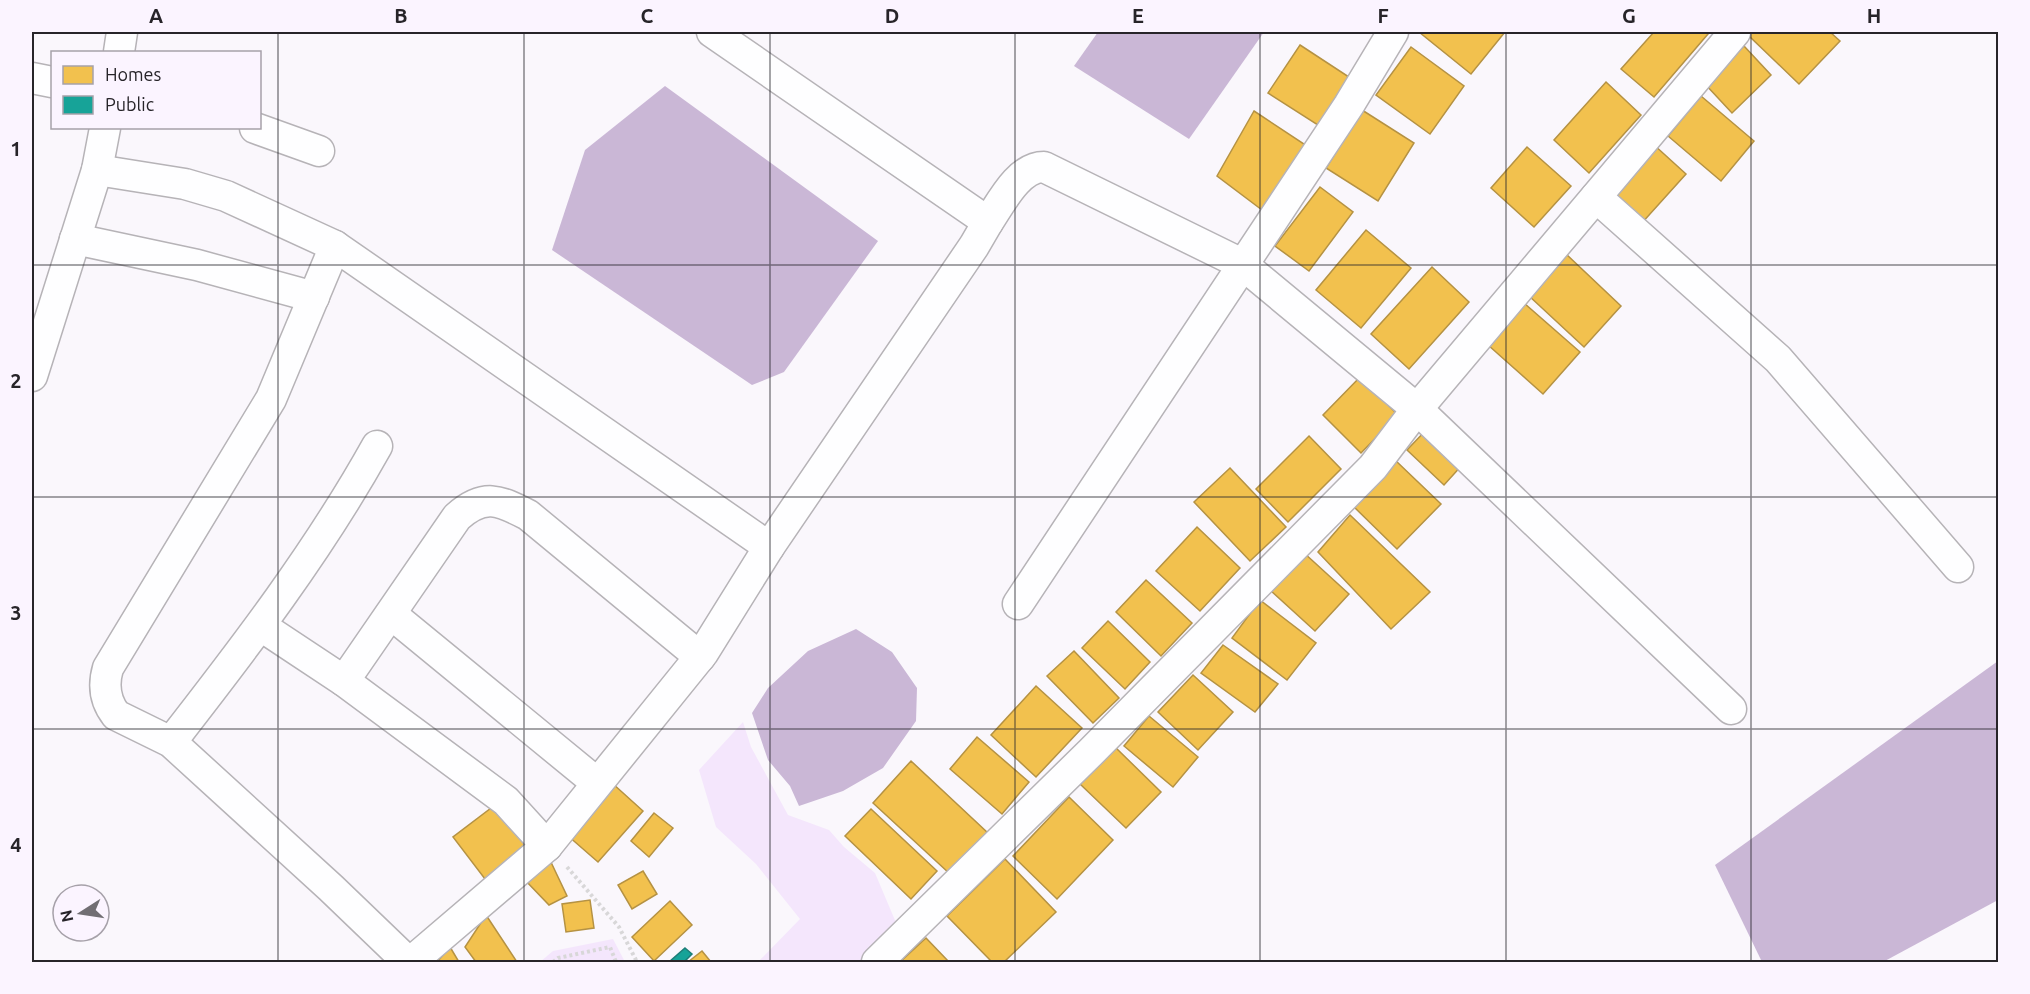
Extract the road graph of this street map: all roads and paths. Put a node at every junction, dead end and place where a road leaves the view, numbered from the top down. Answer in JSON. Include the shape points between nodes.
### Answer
{"nodes":[{"id":1,"x":122,"y":32,"type":"edge"},
{"id":2,"x":712,"y":32,"type":"edge"},
{"id":3,"x":1393,"y":32,"type":"edge"},
{"id":4,"x":1735,"y":32,"type":"edge"},
{"id":5,"x":118,"y":51,"type":"edge"},
{"id":6,"x":32,"y":78,"type":"edge"},
{"id":7,"x":51,"y":82,"type":"edge"},
{"id":8,"x":105,"y":129,"type":"edge"},
{"id":9,"x":258,"y":129,"type":"edge"},
{"id":10,"x":319,"y":151,"type":"dead end"},
{"id":11,"x":97,"y":170,"type":"junction"},
{"id":12,"x":1596,"y":197,"type":"junction"},
{"id":13,"x":988,"y":222,"type":"junction"},
{"id":14,"x":75,"y":238,"type":"junction"},
{"id":15,"x":335,"y":246,"type":"junction"},
{"id":16,"x":1242,"y":264,"type":"junction"},
{"id":17,"x":314,"y":297,"type":"junction"},
{"id":18,"x":42,"y":312,"type":"edge"},
{"id":19,"x":32,"y":376,"type":"edge"},
{"id":20,"x":1417,"y":409,"type":"junction"},
{"id":21,"x":377,"y":446,"type":"dead end"},
{"id":22,"x":769,"y":547,"type":"junction"},
{"id":23,"x":1958,"y":567,"type":"dead end"},
{"id":24,"x":1018,"y":604,"type":"dead end"},
{"id":25,"x":391,"y":614,"type":"junction"},
{"id":26,"x":261,"y":626,"type":"junction"},
{"id":27,"x":700,"y":657,"type":"junction"},
{"id":28,"x":344,"y":681,"type":"junction"},
{"id":29,"x":1731,"y":709,"type":"dead end"},
{"id":30,"x":171,"y":742,"type":"junction"},
{"id":31,"x":597,"y":783,"type":"junction"},
{"id":32,"x":547,"y":846,"type":"junction"},
{"id":33,"x":409,"y":963,"type":"edge"},
{"id":34,"x":553,"y":963,"type":"edge"},
{"id":35,"x":616,"y":963,"type":"edge"},
{"id":36,"x":638,"y":963,"type":"edge"},
{"id":37,"x":877,"y":963,"type":"edge"}],
"edges":[{"from":1,"to":5,"type":"street"},
{"from":2,"to":13,"type":"street"},
{"from":3,"to":16,"type":"street"},
{"from":4,"to":12,"type":"street"},
{"from":6,"to":7,"type":"street"},
{"from":8,"to":11,"type":"street"},
{"from":9,"to":10,"type":"street"},
{"from":11,"to":14,"type":"street"},
{"from":11,"to":15,"type":"street","via":[[185,184],[226,196]]},
{"from":12,"to":20,"type":"street"},
{"from":12,"to":23,"type":"street","via":[[1778,359]]},
{"from":13,"to":16,"type":"street","via":[[1028,171],[1044,167]]},
{"from":13,"to":22,"type":"street"},
{"from":14,"to":17,"type":"street","via":[[197,265]]},
{"from":14,"to":18,"type":"street"},
{"from":15,"to":17,"type":"street"},
{"from":15,"to":22,"type":"street"},
{"from":16,"to":20,"type":"street"},
{"from":16,"to":24,"type":"street"},
{"from":17,"to":30,"type":"street","via":[[271,399],[105,677],[106,696],[116,715]]},
{"from":18,"to":19,"type":"street"},
{"from":20,"to":29,"type":"street"},
{"from":20,"to":37,"type":"street","via":[[1373,467]]},
{"from":21,"to":26,"type":"street","via":[[349,496]]},
{"from":22,"to":27,"type":"street"},
{"from":25,"to":27,"type":"street","via":[[457,517],[470,506],[490,500],[528,515]]},
{"from":25,"to":28,"type":"street"},
{"from":25,"to":31,"type":"street"},
{"from":26,"to":28,"type":"street"},
{"from":26,"to":30,"type":"street"},
{"from":27,"to":31,"type":"street"},
{"from":28,"to":32,"type":"street","via":[[506,801]]},
{"from":30,"to":33,"type":"street"},
{"from":31,"to":32,"type":"street"},
{"from":32,"to":33,"type":"street"},
{"from":32,"to":36,"type":"path","via":[[620,927]]},
{"from":34,"to":35,"type":"path","via":[[558,958],[610,947]]}]}
